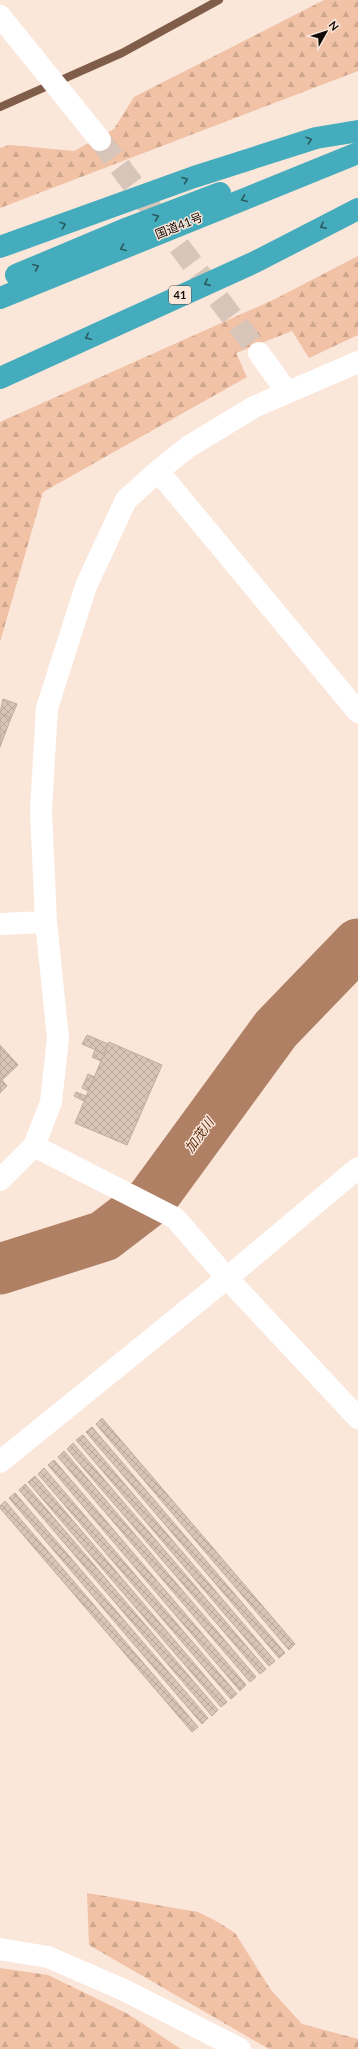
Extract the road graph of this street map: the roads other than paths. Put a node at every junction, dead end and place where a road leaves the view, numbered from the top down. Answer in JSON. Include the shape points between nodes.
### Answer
{"nodes":[{"id":1,"x":0,"y":16,"type":"edge"},
{"id":2,"x":358,"y":132,"type":"edge"},
{"id":3,"x":100,"y":140,"type":"tunnel mouth"},
{"id":4,"x":358,"y":141,"type":"edge"},
{"id":5,"x":358,"y":154,"type":"edge"},
{"id":6,"x":358,"y":209,"type":"edge"},
{"id":7,"x":0,"y":247,"type":"edge"},
{"id":8,"x":0,"y":282,"type":"edge"},
{"id":9,"x":0,"y":298,"type":"edge"},
{"id":10,"x":260,"y":353,"type":"tunnel mouth"},
{"id":11,"x":358,"y":362,"type":"edge"},
{"id":12,"x":0,"y":378,"type":"edge"},
{"id":13,"x":287,"y":392,"type":"junction"},
{"id":14,"x":158,"y":471,"type":"junction"},
{"id":15,"x":358,"y":712,"type":"edge"},
{"id":16,"x":46,"y":922,"type":"junction"},
{"id":17,"x":0,"y":924,"type":"edge"},
{"id":18,"x":34,"y":1146,"type":"junction"},
{"id":19,"x":358,"y":1168,"type":"edge"},
{"id":20,"x":0,"y":1180,"type":"edge"},
{"id":21,"x":227,"y":1278,"type":"junction"},
{"id":22,"x":358,"y":1418,"type":"edge"},
{"id":23,"x":0,"y":1462,"type":"edge"},
{"id":24,"x":0,"y":1949,"type":"edge"},
{"id":25,"x":240,"y":2049,"type":"edge"}],
"edges":[{"from":1,"to":3,"type":"street"},
{"from":7,"to":2,"type":"highway","one_way":true,"via":[[208,173],[316,138]]},
{"from":8,"to":4,"type":"highway","name":"国道41号","one_way":true,"via":[[128,228]]},
{"from":5,"to":9,"type":"highway","name":"国道41号","one_way":true},
{"from":6,"to":12,"type":"highway","number":"41","one_way":true,"via":[[255,262]]},
{"from":10,"to":13,"type":"street"},
{"from":11,"to":13,"type":"street"},
{"from":13,"to":14,"type":"street","via":[[254,407],[188,447]]},
{"from":14,"to":15,"type":"street"},
{"from":14,"to":16,"type":"street","via":[[126,500],[122,507],[86,586],[47,708],[41,810]]},
{"from":16,"to":17,"type":"street"},
{"from":16,"to":18,"type":"street","via":[[58,1038],[51,1102]]},
{"from":18,"to":20,"type":"street"},
{"from":18,"to":21,"type":"street","via":[[175,1218]]},
{"from":19,"to":21,"type":"street"},
{"from":21,"to":22,"type":"street"},
{"from":21,"to":23,"type":"street"},
{"from":24,"to":25,"type":"street","via":[[48,1957],[124,1990]]}]}
